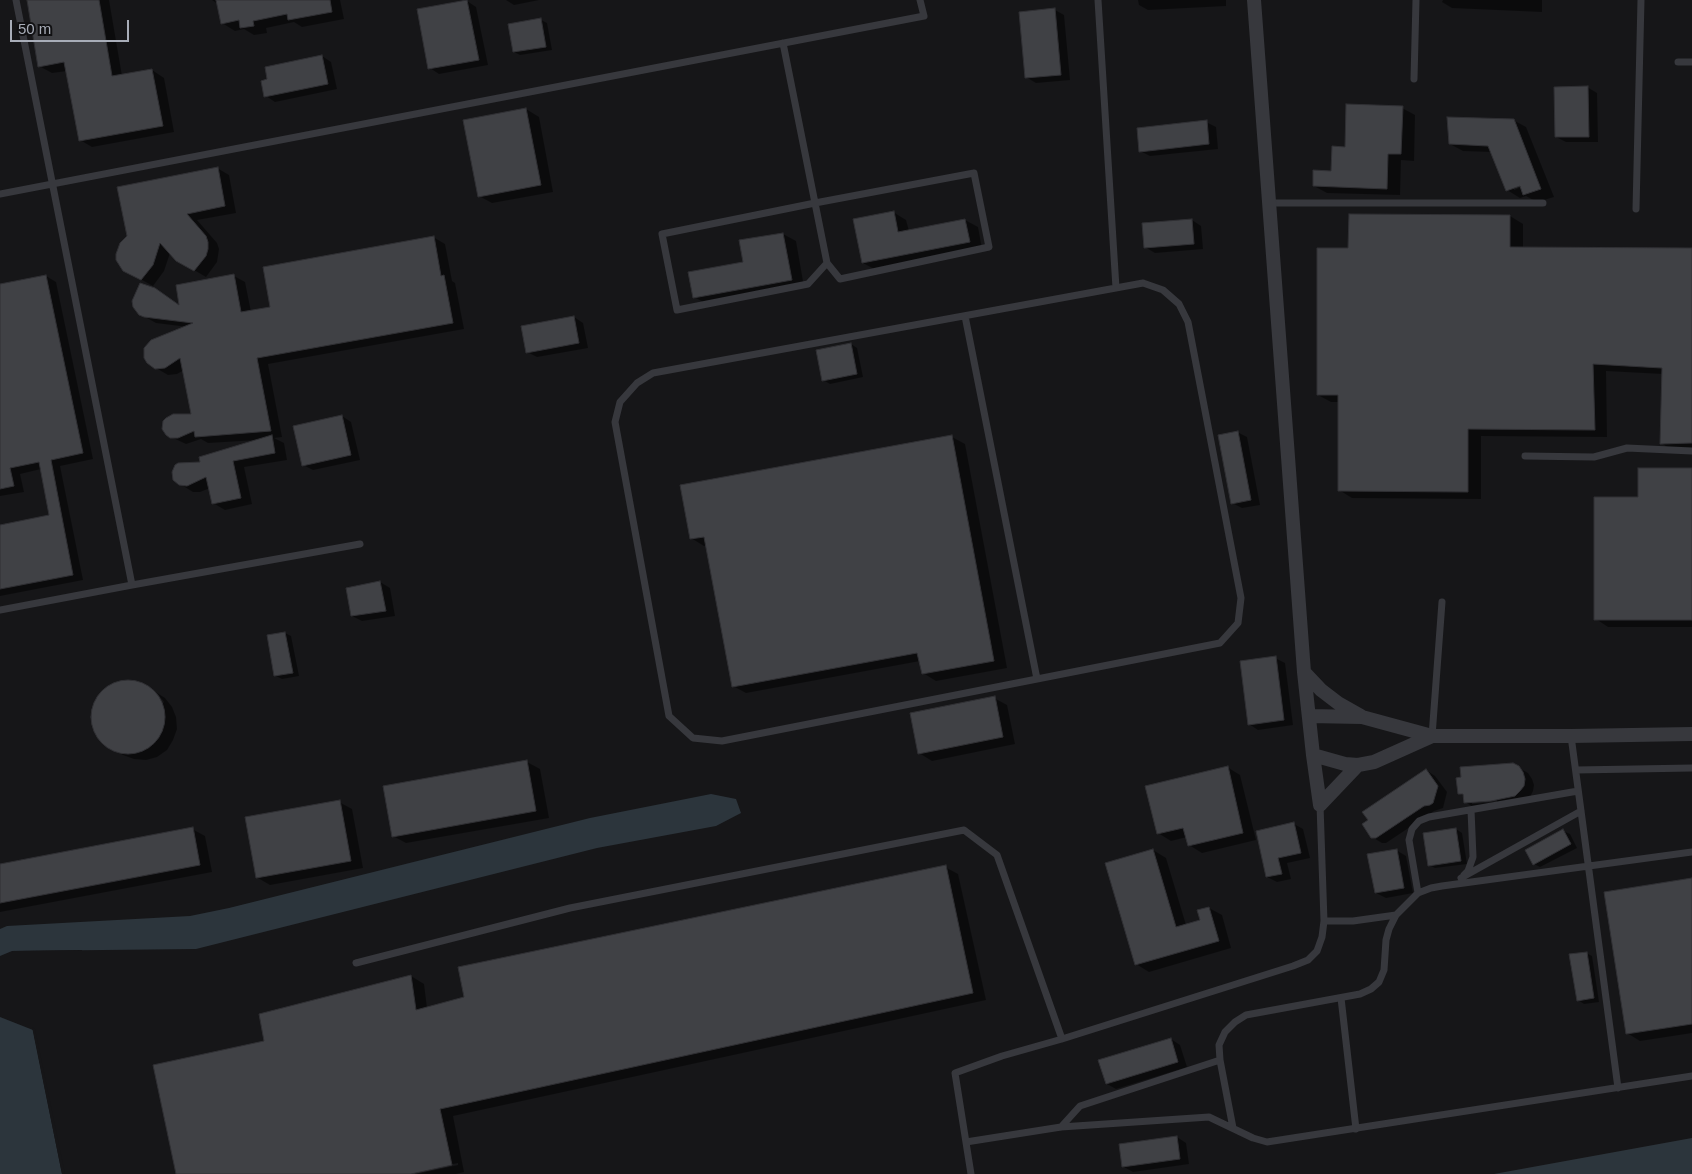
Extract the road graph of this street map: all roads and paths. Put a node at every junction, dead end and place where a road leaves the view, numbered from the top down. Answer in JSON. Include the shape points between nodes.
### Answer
{"nodes":[{"id":1,"x":16,"y":0,"type":"edge"},
{"id":2,"x":920,"y":0,"type":"edge"},
{"id":3,"x":1098,"y":0,"type":"edge"},
{"id":4,"x":1254,"y":0,"type":"edge"},
{"id":5,"x":1416,"y":0,"type":"edge"},
{"id":6,"x":1641,"y":0,"type":"edge"},
{"id":7,"x":783,"y":43,"type":"junction"},
{"id":8,"x":1678,"y":62,"type":"dead end"},
{"id":9,"x":1692,"y":62,"type":"edge"},
{"id":10,"x":1414,"y":79,"type":"dead end"},
{"id":11,"x":53,"y":184,"type":"junction"},
{"id":12,"x":0,"y":194,"type":"edge"},
{"id":13,"x":815,"y":203,"type":"junction"},
{"id":14,"x":1543,"y":203,"type":"dead end"},
{"id":15,"x":1270,"y":204,"type":"junction"},
{"id":16,"x":1636,"y":209,"type":"dead end"},
{"id":17,"x":827,"y":263,"type":"junction"},
{"id":18,"x":1116,"y":288,"type":"junction"},
{"id":19,"x":965,"y":316,"type":"junction"},
{"id":20,"x":1692,"y":451,"type":"edge"},
{"id":21,"x":1525,"y":456,"type":"dead end"},
{"id":22,"x":360,"y":544,"type":"dead end"},
{"id":23,"x":132,"y":585,"type":"junction"},
{"id":24,"x":1442,"y":602,"type":"dead end"},
{"id":25,"x":0,"y":610,"type":"edge"},
{"id":26,"x":1304,"y":672,"type":"junction"},
{"id":27,"x":1037,"y":679,"type":"junction"},
{"id":28,"x":1309,"y":716,"type":"junction"},
{"id":29,"x":1362,"y":717,"type":"junction"},
{"id":30,"x":1692,"y":734,"type":"edge"},
{"id":31,"x":1432,"y":736,"type":"junction"},
{"id":32,"x":1571,"y":736,"type":"junction"},
{"id":33,"x":1313,"y":755,"type":"junction"},
{"id":34,"x":1358,"y":765,"type":"junction"},
{"id":35,"x":1692,"y":768,"type":"edge"},
{"id":36,"x":1576,"y":770,"type":"junction"},
{"id":37,"x":1578,"y":791,"type":"junction"},
{"id":38,"x":1320,"y":805,"type":"junction"},
{"id":39,"x":1471,"y":810,"type":"junction"},
{"id":40,"x":1581,"y":811,"type":"junction"},
{"id":41,"x":1692,"y":852,"type":"edge"},
{"id":42,"x":1588,"y":865,"type":"junction"},
{"id":43,"x":1461,"y":878,"type":"junction"},
{"id":44,"x":1442,"y":886,"type":"junction"},
{"id":45,"x":1418,"y":893,"type":"junction"},
{"id":46,"x":1396,"y":914,"type":"junction"},
{"id":47,"x":1324,"y":921,"type":"junction"},
{"id":48,"x":356,"y":963,"type":"dead end"},
{"id":49,"x":1342,"y":998,"type":"junction"},
{"id":50,"x":1062,"y":1040,"type":"junction"},
{"id":51,"x":1220,"y":1060,"type":"junction"},
{"id":52,"x":1692,"y":1076,"type":"edge"},
{"id":53,"x":1618,"y":1088,"type":"junction"},
{"id":54,"x":1062,"y":1127,"type":"junction"},
{"id":55,"x":1233,"y":1128,"type":"junction"},
{"id":56,"x":1356,"y":1129,"type":"junction"},
{"id":57,"x":966,"y":1142,"type":"junction"},
{"id":58,"x":971,"y":1174,"type":"edge"}],
"edges":[{"from":1,"to":11,"type":"lane"},
{"from":2,"to":7,"type":"lane","via":[[924,16]]},
{"from":3,"to":18,"type":"lane"},
{"from":4,"to":15,"type":"street"},
{"from":5,"to":10,"type":"lane"},
{"from":6,"to":16,"type":"lane"},
{"from":7,"to":11,"type":"lane"},
{"from":7,"to":13,"type":"lane"},
{"from":8,"to":9,"type":"lane"},
{"from":11,"to":12,"type":"lane"},
{"from":11,"to":23,"type":"lane"},
{"from":13,"to":17,"type":"lane"},
{"from":13,"to":17,"type":"lane","via":[[662,234],[677,310],[808,284]]},
{"from":13,"to":17,"type":"lane","via":[[974,173],[989,247],[840,279]]},
{"from":14,"to":15,"type":"lane"},
{"from":15,"to":26,"type":"street"},
{"from":18,"to":19,"type":"lane"},
{"from":18,"to":27,"type":"lane","via":[[1143,283],[1163,290],[1179,304],[1188,322],[1241,598],[1238,623],[1220,643]]},
{"from":19,"to":27,"type":"lane"},
{"from":19,"to":27,"type":"lane","via":[[653,373],[637,383],[620,402],[615,422],[669,716],[693,738],[722,742]]},
{"from":20,"to":21,"type":"lane","via":[[1627,448],[1594,457]]},
{"from":22,"to":23,"type":"lane"},
{"from":23,"to":25,"type":"lane"},
{"from":24,"to":31,"type":"lane"},
{"from":26,"to":28,"type":"street"},
{"from":26,"to":29,"type":"street","via":[[1321,690]]},
{"from":28,"to":29,"type":"street"},
{"from":28,"to":33,"type":"street"},
{"from":29,"to":31,"type":"street"},
{"from":30,"to":32,"type":"street"},
{"from":31,"to":32,"type":"street"},
{"from":31,"to":34,"type":"street","via":[[1374,762]]},
{"from":32,"to":36,"type":"lane"},
{"from":33,"to":34,"type":"street"},
{"from":33,"to":38,"type":"street"},
{"from":34,"to":38,"type":"street"},
{"from":35,"to":36,"type":"lane"},
{"from":36,"to":37,"type":"lane"},
{"from":37,"to":39,"type":"lane"},
{"from":37,"to":40,"type":"lane"},
{"from":38,"to":47,"type":"lane"},
{"from":39,"to":43,"type":"lane","via":[[1472,857]]},
{"from":39,"to":45,"type":"lane","via":[[1429,817],[1412,829],[1409,840]]},
{"from":40,"to":42,"type":"lane"},
{"from":40,"to":43,"type":"lane"},
{"from":41,"to":42,"type":"lane"},
{"from":42,"to":44,"type":"lane"},
{"from":42,"to":53,"type":"lane"},
{"from":43,"to":44,"type":"lane"},
{"from":44,"to":45,"type":"lane"},
{"from":45,"to":46,"type":"lane"},
{"from":46,"to":47,"type":"lane","via":[[1353,921]]},
{"from":46,"to":49,"type":"lane","via":[[1386,940],[1384,970],[1379,982],[1360,994]]},
{"from":47,"to":50,"type":"lane","via":[[1317,951],[1308,960]]},
{"from":48,"to":50,"type":"lane","via":[[570,908],[964,830],[996,855]]},
{"from":49,"to":51,"type":"lane","via":[[1246,1016],[1225,1032],[1219,1045]]},
{"from":49,"to":56,"type":"lane"},
{"from":50,"to":57,"type":"lane","via":[[955,1073]]},
{"from":51,"to":54,"type":"lane","via":[[1080,1106]]},
{"from":51,"to":55,"type":"lane"},
{"from":52,"to":53,"type":"lane"},
{"from":53,"to":56,"type":"lane"},
{"from":54,"to":55,"type":"lane","via":[[1209,1117]]},
{"from":54,"to":57,"type":"lane"},
{"from":55,"to":56,"type":"lane","via":[[1267,1142]]},
{"from":57,"to":58,"type":"lane"}]}
